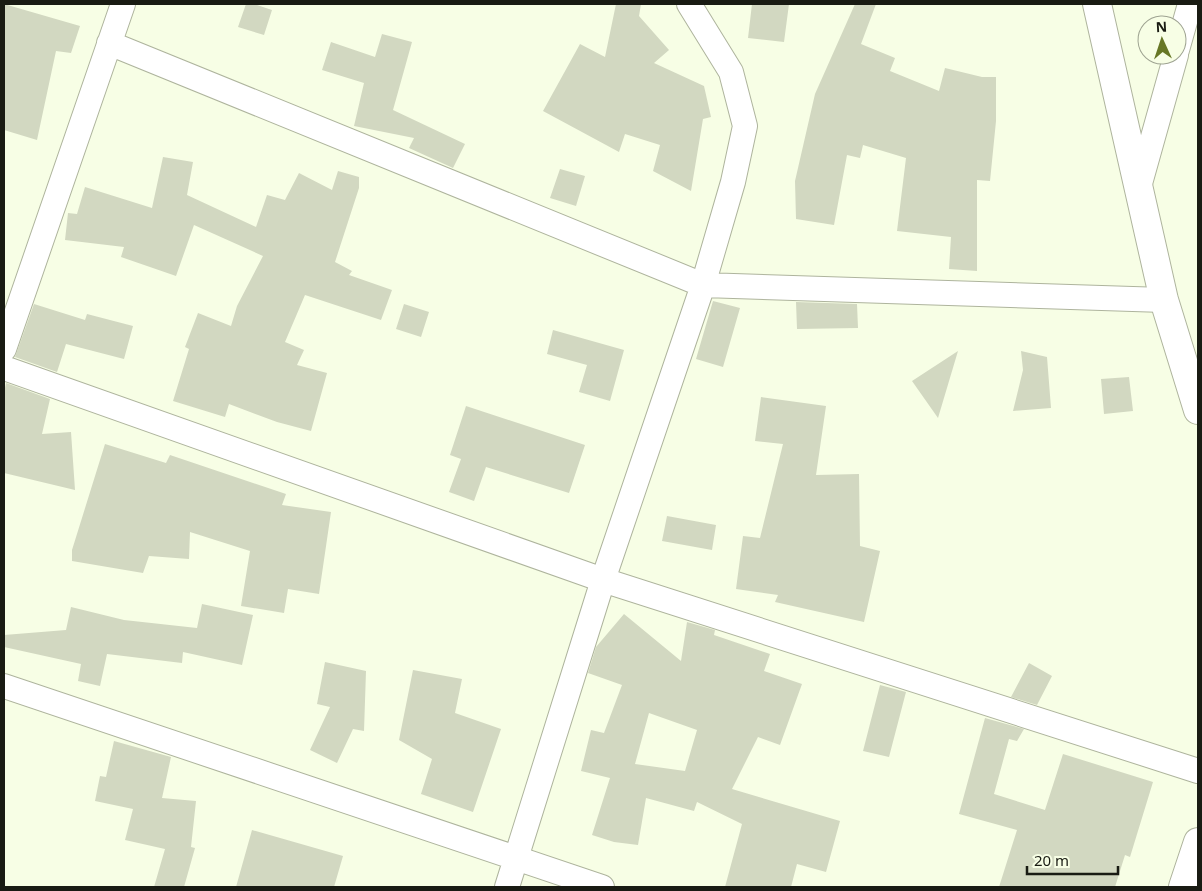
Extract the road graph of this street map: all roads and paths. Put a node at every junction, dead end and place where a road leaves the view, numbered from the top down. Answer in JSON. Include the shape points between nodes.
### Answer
{"nodes":[{"id":1,"x":123,"y":4,"type":"edge"},
{"id":2,"x":689,"y":4,"type":"edge"},
{"id":3,"x":1097,"y":4,"type":"edge"},
{"id":4,"x":109,"y":44,"type":"junction"},
{"id":5,"x":1173,"y":65,"type":"edge"},
{"id":6,"x":1139,"y":187,"type":"junction"},
{"id":7,"x":703,"y":285,"type":"junction"},
{"id":8,"x":1164,"y":300,"type":"junction"},
{"id":9,"x":4,"y":349,"type":"edge"},
{"id":10,"x":4,"y":368,"type":"edge"},
{"id":11,"x":1198,"y":410,"type":"edge"},
{"id":12,"x":603,"y":580,"type":"junction"},
{"id":13,"x":4,"y":686,"type":"edge"},
{"id":14,"x":1198,"y":771,"type":"edge"},
{"id":15,"x":1198,"y":842,"type":"edge"},
{"id":16,"x":516,"y":858,"type":"junction"},
{"id":17,"x":507,"y":887,"type":"edge"},
{"id":18,"x":602,"y":887,"type":"edge"},
{"id":19,"x":1183,"y":887,"type":"edge"}],
"edges":[{"from":1,"to":4,"type":"street"},
{"from":2,"to":7,"type":"street","via":[[731,72],[745,126],[733,182]]},
{"from":3,"to":6,"type":"street"},
{"from":4,"to":7,"type":"street"},
{"from":4,"to":9,"type":"street"},
{"from":5,"to":6,"type":"street"},
{"from":6,"to":8,"type":"street"},
{"from":7,"to":8,"type":"street"},
{"from":7,"to":12,"type":"street"},
{"from":8,"to":11,"type":"street"},
{"from":10,"to":12,"type":"street"},
{"from":12,"to":14,"type":"street"},
{"from":12,"to":16,"type":"street"},
{"from":13,"to":16,"type":"street"},
{"from":15,"to":19,"type":"street"},
{"from":16,"to":17,"type":"street"},
{"from":16,"to":18,"type":"street"}]}
